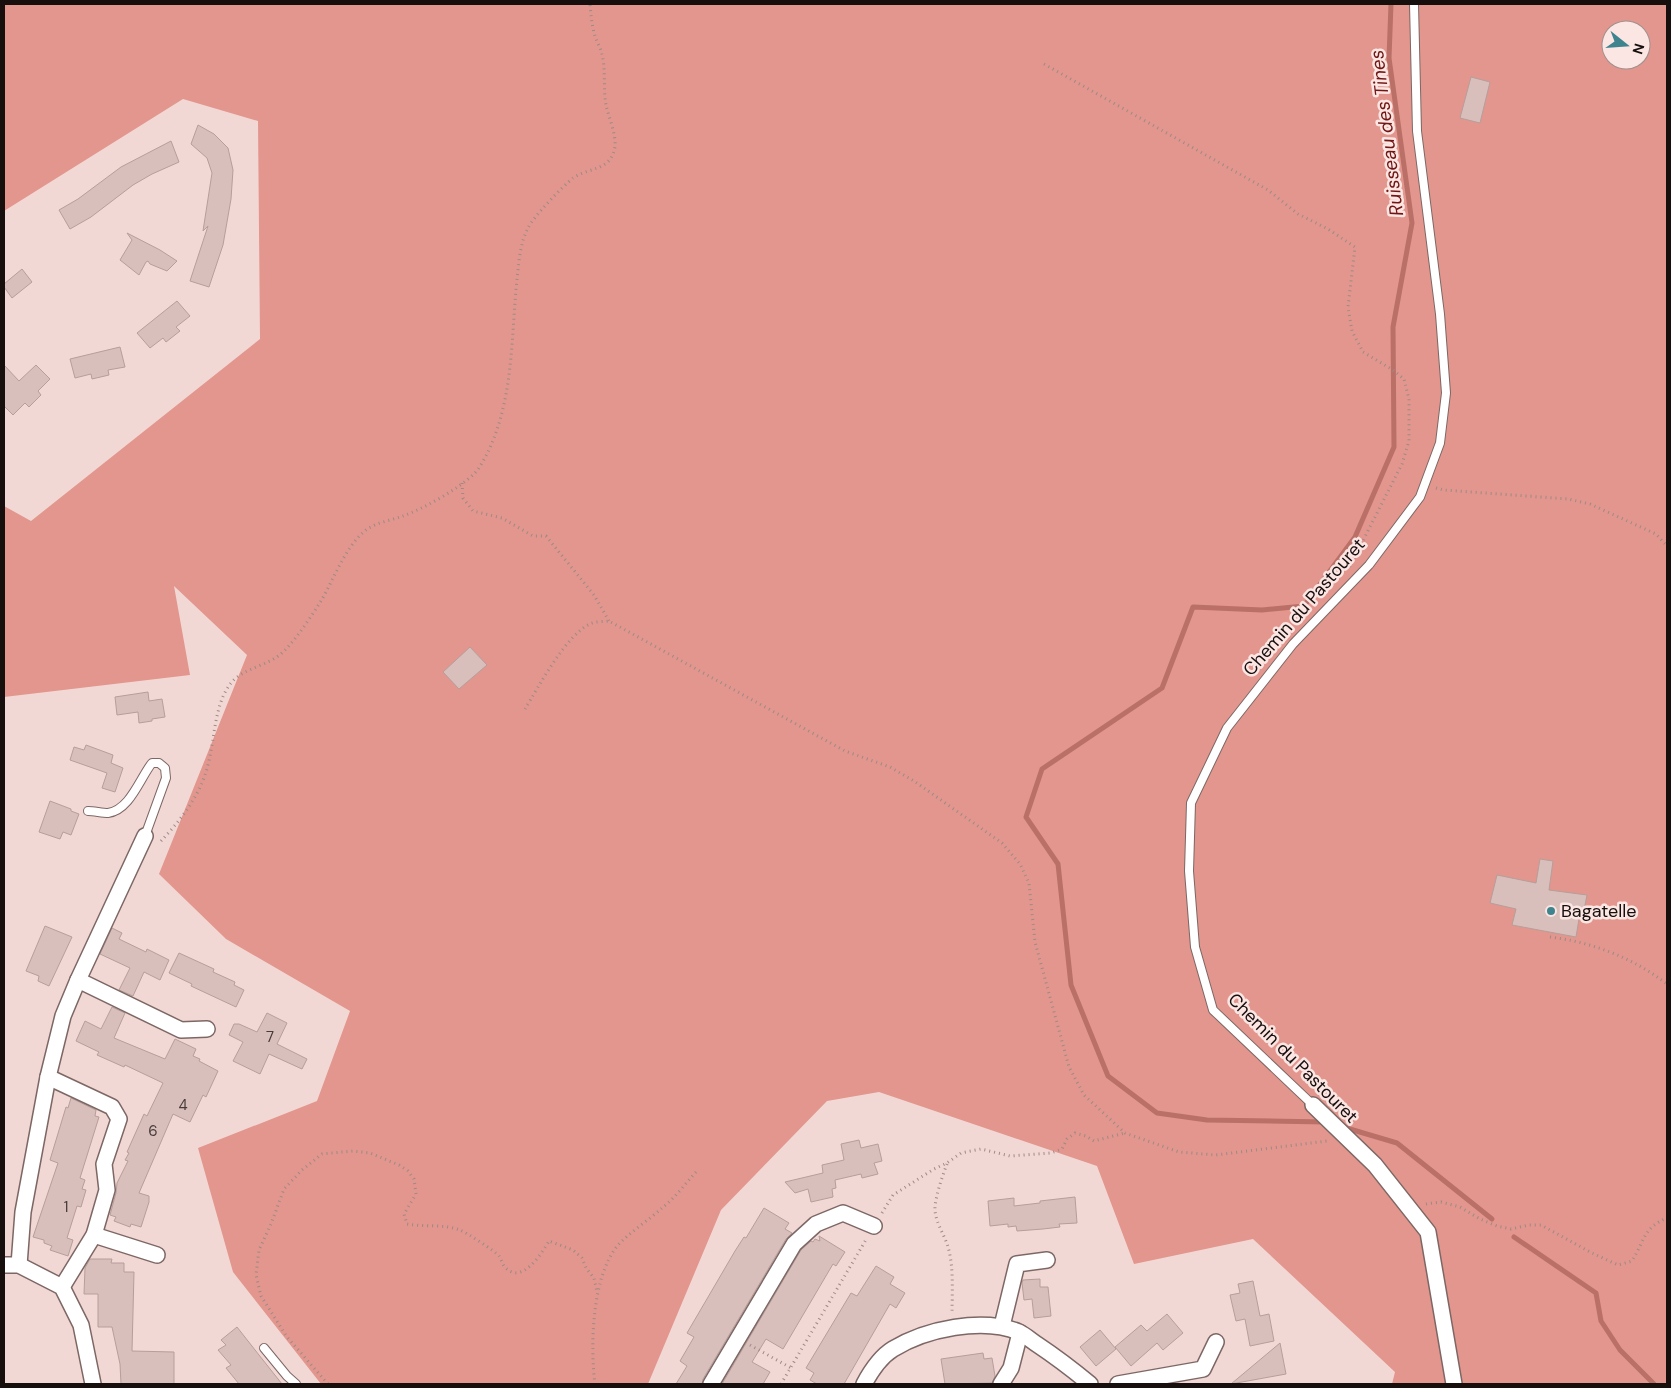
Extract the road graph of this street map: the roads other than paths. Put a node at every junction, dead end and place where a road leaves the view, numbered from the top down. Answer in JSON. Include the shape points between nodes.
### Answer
{"nodes":[{"id":1,"x":1414,"y":4,"type":"edge"},
{"id":2,"x":88,"y":811,"type":"dead end"},
{"id":3,"x":150,"y":841,"type":"joint"},
{"id":4,"x":78,"y":980,"type":"junction"},
{"id":5,"x":207,"y":1029,"type":"dead end"},
{"id":6,"x":48,"y":1077,"type":"junction"},
{"id":7,"x":1313,"y":1105,"type":"joint"},
{"id":8,"x":874,"y":1226,"type":"road end"},
{"id":9,"x":94,"y":1235,"type":"junction"},
{"id":10,"x":157,"y":1255,"type":"dead end"},
{"id":11,"x":1046,"y":1260,"type":"dead end"},
{"id":12,"x":11,"y":1265,"type":"edge"},
{"id":13,"x":62,"y":1287,"type":"junction"},
{"id":14,"x":1002,"y":1326,"type":"junction"},
{"id":15,"x":1020,"y":1333,"type":"junction"},
{"id":16,"x":1216,"y":1342,"type":"dead end"},
{"id":17,"x":264,"y":1348,"type":"dead end"},
{"id":18,"x":93,"y":1384,"type":"edge"},
{"id":19,"x":296,"y":1384,"type":"edge"},
{"id":20,"x":711,"y":1384,"type":"edge"},
{"id":21,"x":864,"y":1384,"type":"edge"},
{"id":22,"x":1001,"y":1384,"type":"edge"},
{"id":23,"x":1090,"y":1384,"type":"edge"},
{"id":24,"x":1118,"y":1384,"type":"edge"},
{"id":25,"x":1454,"y":1384,"type":"edge"}],
"edges":[{"from":1,"to":7,"type":"lane","name":"Chemin du Pastouret","via":[[1417,131],[1440,314],[1446,393],[1440,443],[1420,497],[1369,564],[1293,644],[1227,728],[1191,803],[1189,871],[1195,947],[1214,1010]]},
{"from":2,"to":3,"type":"lane","via":[[108,813],[117,810],[128,800],[152,763],[159,764],[164,768],[166,778]]},
{"from":3,"to":4,"type":"street"},
{"from":4,"to":5,"type":"street","via":[[181,1030]]},
{"from":4,"to":6,"type":"street","via":[[63,1016]]},
{"from":6,"to":9,"type":"street","via":[[112,1107],[119,1119],[104,1164],[106,1190]]},
{"from":6,"to":12,"type":"street"},
{"from":7,"to":25,"type":"street","name":"Chemin du Pastouret","via":[[1375,1166],[1428,1232]]},
{"from":8,"to":20,"type":"street","via":[[843,1213],[816,1224],[794,1244]]},
{"from":9,"to":10,"type":"street"},
{"from":9,"to":13,"type":"street"},
{"from":11,"to":14,"type":"street","via":[[1016,1264]]},
{"from":12,"to":13,"type":"street"},
{"from":13,"to":18,"type":"street","via":[[81,1325]]},
{"from":14,"to":15,"type":"street"},
{"from":14,"to":21,"type":"street","via":[[964,1326],[924,1334],[892,1350],[871,1370]]},
{"from":15,"to":22,"type":"street","via":[[1011,1368]]},
{"from":15,"to":23,"type":"street"},
{"from":16,"to":24,"type":"street","via":[[1203,1369]]},
{"from":17,"to":19,"type":"lane"}]}
